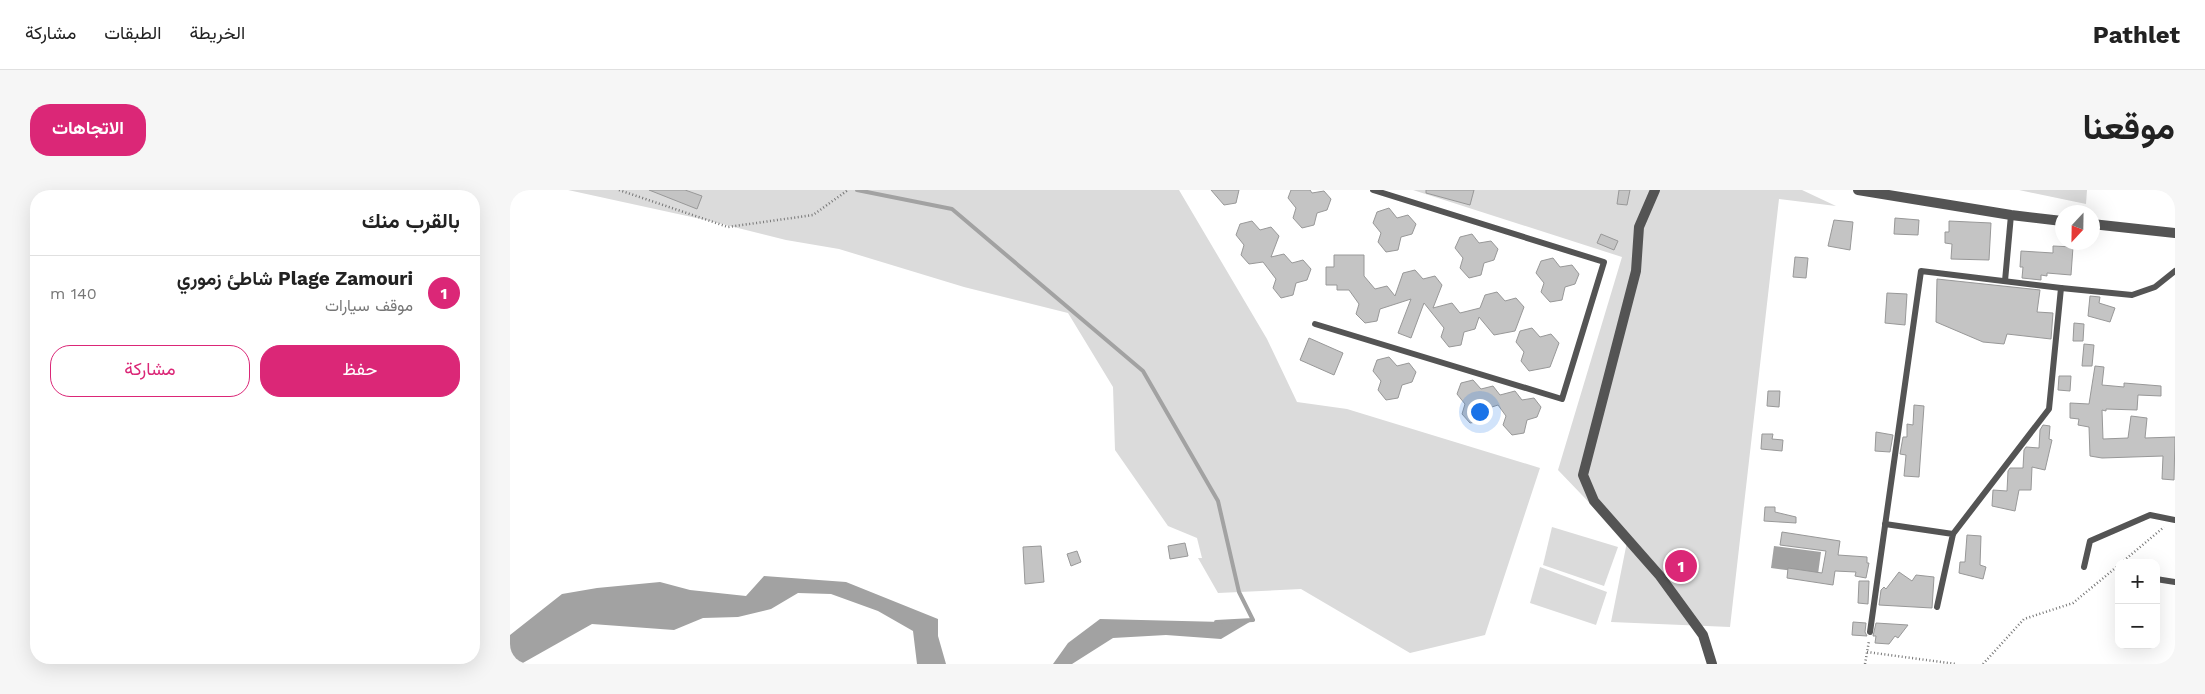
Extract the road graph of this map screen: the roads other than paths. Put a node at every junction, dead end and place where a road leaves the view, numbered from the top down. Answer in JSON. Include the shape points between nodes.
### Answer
{"nodes":[{"id":1,"x":1373,"y":190,"type":"edge"},
{"id":2,"x":1655,"y":190,"type":"edge"},
{"id":3,"x":1858,"y":190,"type":"edge"},
{"id":4,"x":2011,"y":215,"type":"junction"},
{"id":5,"x":2055,"y":220,"type":"edge"},
{"id":6,"x":2100,"y":225,"type":"edge"},
{"id":7,"x":2175,"y":233,"type":"edge"},
{"id":8,"x":2175,"y":271,"type":"edge"},
{"id":9,"x":2005,"y":281,"type":"junction"},
{"id":10,"x":2061,"y":288,"type":"junction"},
{"id":11,"x":1315,"y":324,"type":"dead end"},
{"id":12,"x":2174,"y":520,"type":"edge"},
{"id":13,"x":1886,"y":524,"type":"junction"},
{"id":14,"x":1953,"y":534,"type":"junction"},
{"id":15,"x":2084,"y":566,"type":"dead end"},
{"id":16,"x":2160,"y":580,"type":"edge"},
{"id":17,"x":2175,"y":582,"type":"edge"},
{"id":18,"x":1937,"y":607,"type":"dead end"},
{"id":19,"x":1870,"y":632,"type":"road end"},
{"id":20,"x":1712,"y":664,"type":"edge"}],
"edges":[{"from":1,"to":11,"type":"lane","via":[[1604,262],[1562,399]]},
{"from":2,"to":20,"type":"street","via":[[1639,228],[1636,271],[1583,475],[1594,501],[1660,576],[1703,635]]},
{"from":3,"to":4,"type":"street"},
{"from":4,"to":5,"type":"street"},
{"from":4,"to":9,"type":"lane"},
{"from":6,"to":7,"type":"street"},
{"from":8,"to":10,"type":"lane","via":[[2155,287],[2132,295]]},
{"from":9,"to":10,"type":"lane"},
{"from":9,"to":13,"type":"lane","via":[[1921,271]]},
{"from":10,"to":14,"type":"lane","via":[[2049,409]]},
{"from":12,"to":15,"type":"lane","via":[[2150,515],[2090,541]]},
{"from":13,"to":14,"type":"lane"},
{"from":13,"to":19,"type":"lane"},
{"from":14,"to":18,"type":"lane"},
{"from":16,"to":17,"type":"lane"}]}
